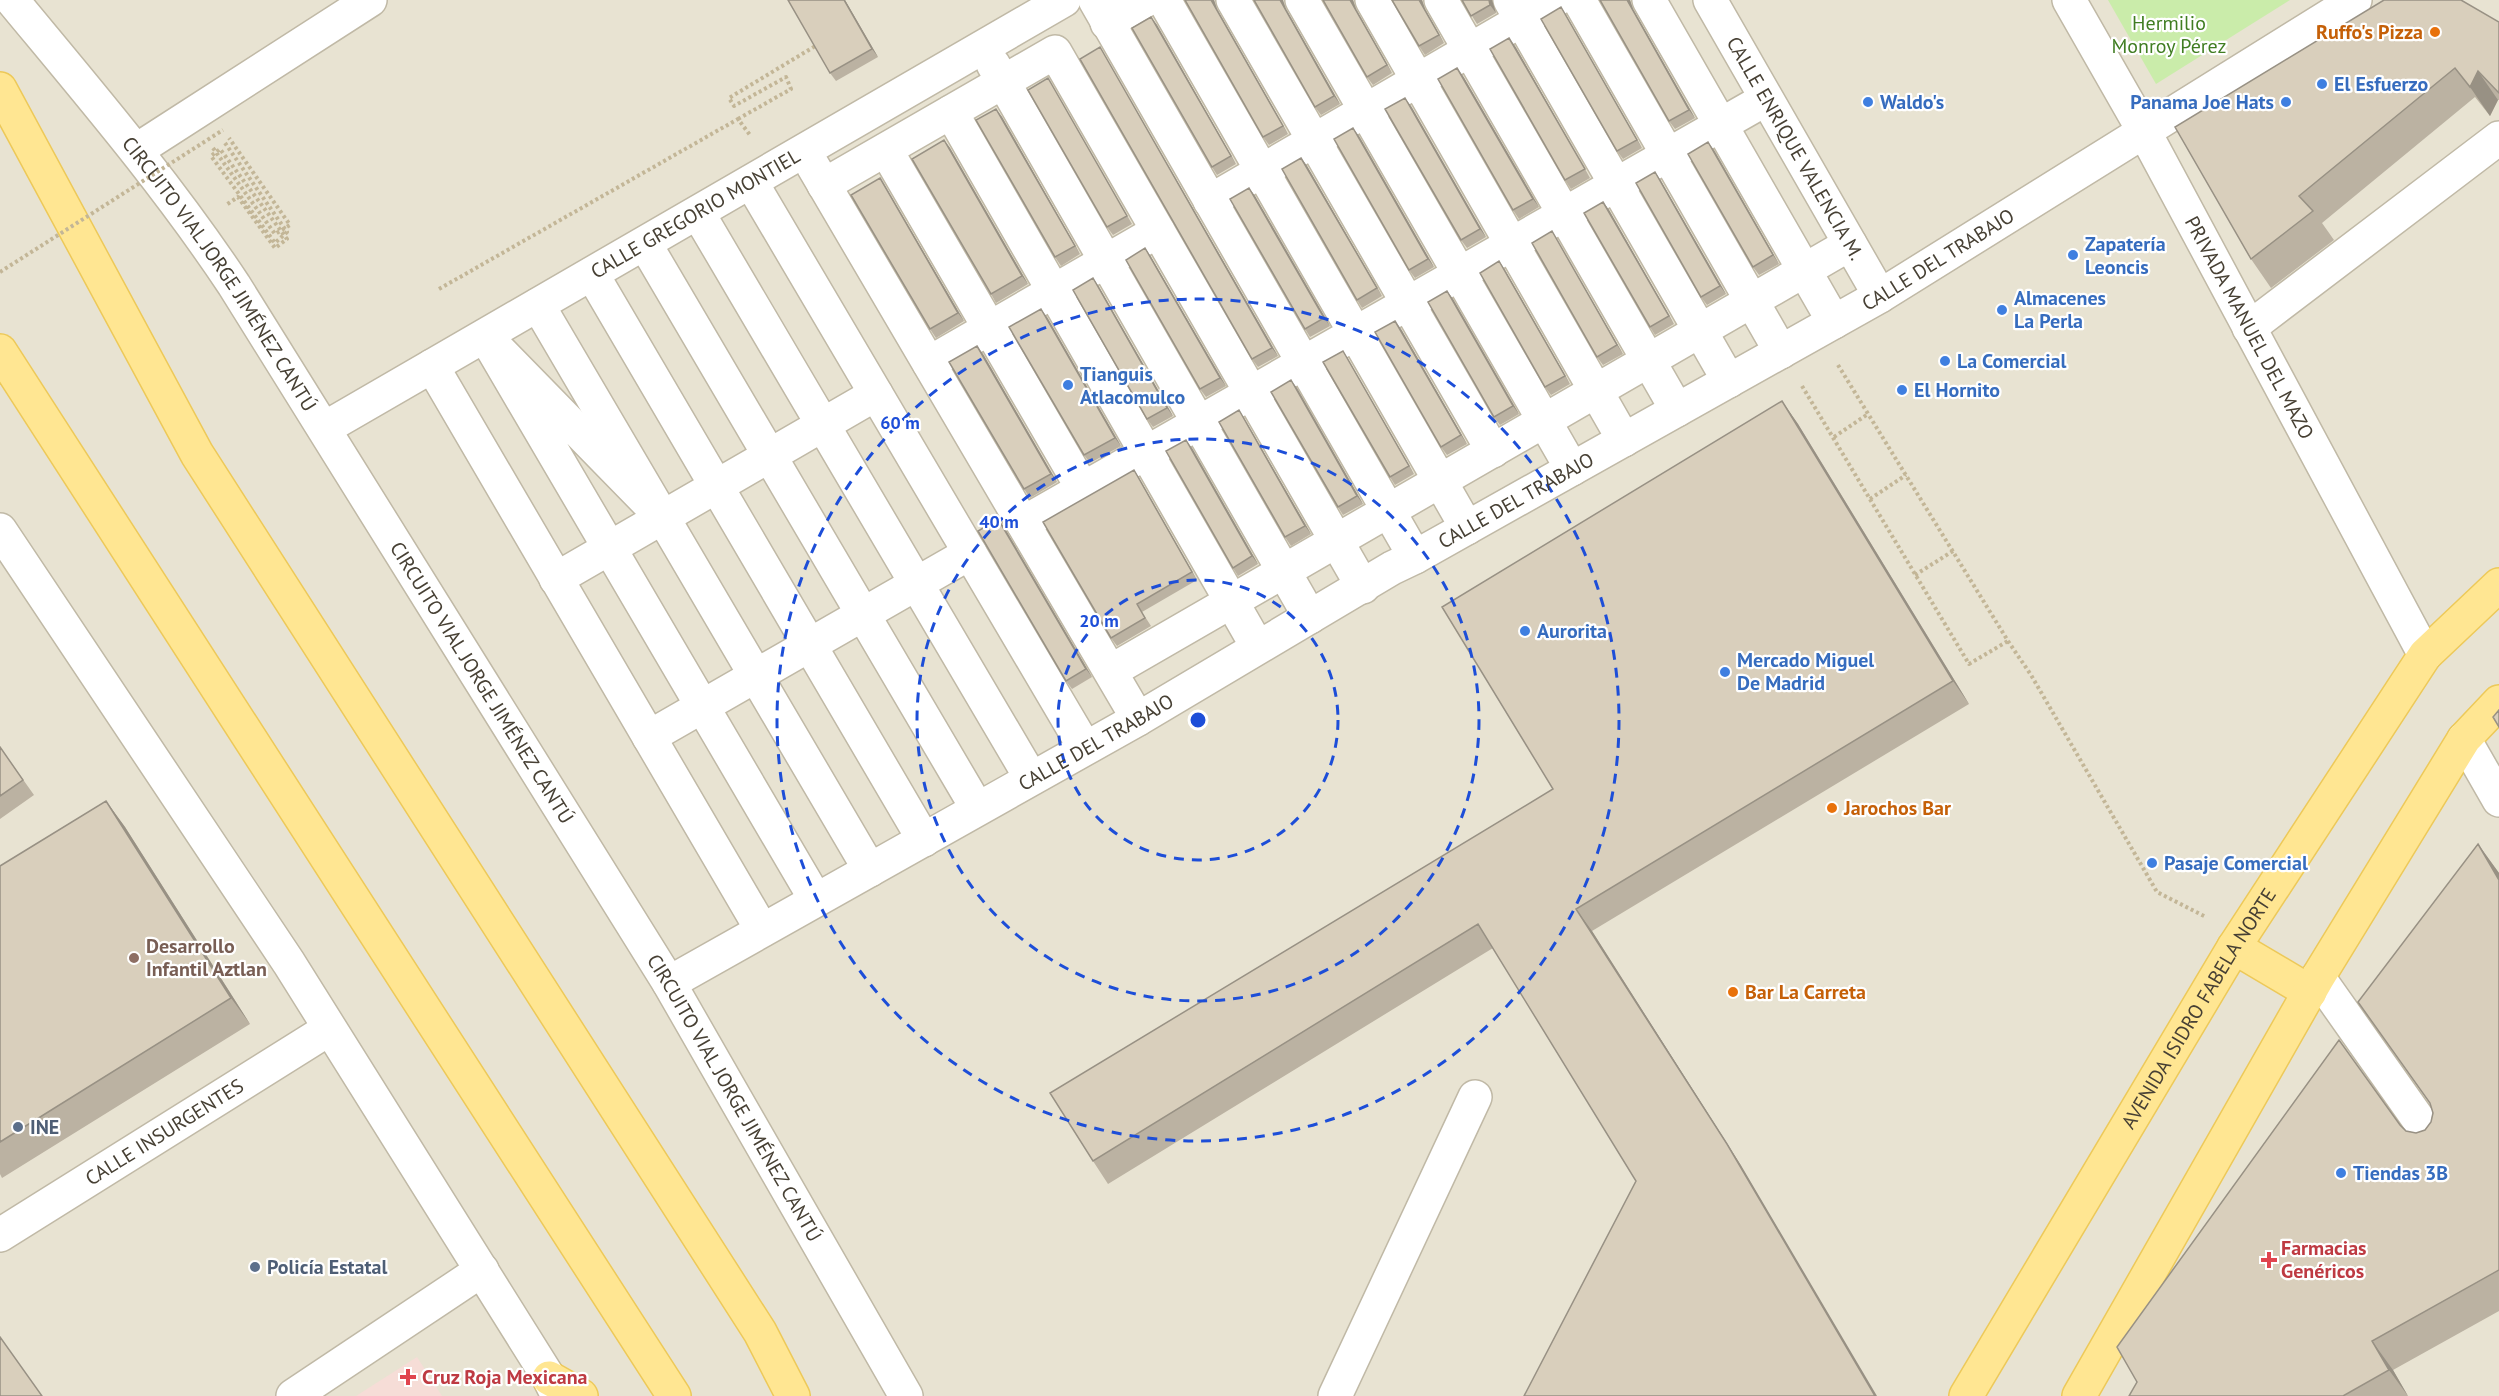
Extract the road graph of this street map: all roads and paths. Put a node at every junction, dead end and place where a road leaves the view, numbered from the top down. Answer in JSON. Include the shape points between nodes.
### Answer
{"nodes":[{"id":1,"x":12,"y":0,"type":"edge"},
{"id":2,"x":370,"y":0,"type":"edge"},
{"id":3,"x":1064,"y":0,"type":"edge"},
{"id":4,"x":1146,"y":0,"type":"edge"},
{"id":5,"x":1164,"y":0,"type":"edge"},
{"id":6,"x":1233,"y":0,"type":"edge"},
{"id":7,"x":1302,"y":0,"type":"edge"},
{"id":8,"x":1372,"y":0,"type":"edge"},
{"id":9,"x":1441,"y":0,"type":"edge"},
{"id":10,"x":1556,"y":0,"type":"edge"},
{"id":11,"x":1579,"y":0,"type":"edge"},
{"id":12,"x":1649,"y":0,"type":"edge"},
{"id":13,"x":1710,"y":0,"type":"edge"},
{"id":14,"x":2070,"y":0,"type":"edge"},
{"id":15,"x":2355,"y":0,"type":"edge"},
{"id":16,"x":1516,"y":10,"type":"edge"},
{"id":17,"x":1101,"y":11,"type":"edge"},
{"id":18,"x":818,"y":44,"type":"edge"},
{"id":19,"x":984,"y":47,"type":"junction"},
{"id":20,"x":1470,"y":51,"type":"junction"},
{"id":21,"x":1418,"y":80,"type":"junction"},
{"id":22,"x":1004,"y":82,"type":"junction"},
{"id":23,"x":0,"y":89,"type":"edge"},
{"id":24,"x":1767,"y":99,"type":"junction"},
{"id":25,"x":1366,"y":111,"type":"junction"},
{"id":26,"x":951,"y":112,"type":"junction"},
{"id":27,"x":738,"y":118,"type":"junction"},
{"id":28,"x":1720,"y":125,"type":"junction"},
{"id":29,"x":2145,"y":133,"type":"junction"},
{"id":30,"x":2499,"y":138,"type":"edge"},
{"id":31,"x":1314,"y":141,"type":"junction"},
{"id":32,"x":137,"y":150,"type":"junction"},
{"id":33,"x":886,"y":150,"type":"junction"},
{"id":34,"x":805,"y":152,"type":"junction"},
{"id":35,"x":1669,"y":154,"type":"junction"},
{"id":36,"x":1262,"y":171,"type":"junction"},
{"id":37,"x":760,"y":177,"type":"junction"},
{"id":38,"x":1617,"y":184,"type":"junction"},
{"id":39,"x":824,"y":185,"type":"junction"},
{"id":40,"x":1210,"y":201,"type":"junction"},
{"id":41,"x":698,"y":213,"type":"junction"},
{"id":42,"x":1564,"y":214,"type":"junction"},
{"id":43,"x":1158,"y":231,"type":"junction"},
{"id":44,"x":287,"y":239,"type":"dead end"},
{"id":45,"x":645,"y":244,"type":"junction"},
{"id":46,"x":1512,"y":244,"type":"junction"},
{"id":47,"x":1850,"y":244,"type":"junction"},
{"id":48,"x":1106,"y":261,"type":"junction"},
{"id":49,"x":1805,"y":271,"type":"junction"},
{"id":50,"x":0,"y":272,"type":"edge"},
{"id":51,"x":1460,"y":273,"type":"junction"},
{"id":52,"x":591,"y":274,"type":"junction"},
{"id":53,"x":439,"y":289,"type":"dead end"},
{"id":54,"x":1054,"y":291,"type":"junction"},
{"id":55,"x":1880,"y":296,"type":"junction"},
{"id":56,"x":1752,"y":301,"type":"junction"},
{"id":57,"x":1407,"y":304,"type":"junction"},
{"id":58,"x":538,"y":305,"type":"junction"},
{"id":59,"x":1826,"y":327,"type":"junction"},
{"id":60,"x":990,"y":328,"type":"junction"},
{"id":61,"x":2249,"y":328,"type":"junction"},
{"id":62,"x":1701,"y":331,"type":"junction"},
{"id":63,"x":1356,"y":333,"type":"junction"},
{"id":64,"x":485,"y":336,"type":"junction"},
{"id":65,"x":0,"y":351,"type":"edge"},
{"id":66,"x":1781,"y":352,"type":"junction"},
{"id":67,"x":1648,"y":361,"type":"junction"},
{"id":68,"x":929,"y":363,"type":"junction"},
{"id":69,"x":1303,"y":364,"type":"junction"},
{"id":70,"x":432,"y":366,"type":"junction"},
{"id":71,"x":1729,"y":381,"type":"junction"},
{"id":72,"x":1596,"y":391,"type":"junction"},
{"id":73,"x":1251,"y":393,"type":"junction"},
{"id":74,"x":876,"y":394,"type":"junction"},
{"id":75,"x":1677,"y":410,"type":"junction"},
{"id":76,"x":1868,"y":414,"type":"junction"},
{"id":77,"x":1544,"y":421,"type":"junction"},
{"id":78,"x":1199,"y":422,"type":"junction"},
{"id":79,"x":823,"y":425,"type":"junction"},
{"id":80,"x":325,"y":428,"type":"junction"},
{"id":81,"x":1833,"y":437,"type":"junction"},
{"id":82,"x":1624,"y":440,"type":"junction"},
{"id":83,"x":1492,"y":451,"type":"junction"},
{"id":84,"x":1147,"y":452,"type":"junction"},
{"id":85,"x":770,"y":456,"type":"junction"},
{"id":86,"x":1572,"y":469,"type":"junction"},
{"id":87,"x":1906,"y":475,"type":"junction"},
{"id":88,"x":1440,"y":481,"type":"junction"},
{"id":89,"x":716,"y":487,"type":"junction"},
{"id":90,"x":1083,"y":489,"type":"junction"},
{"id":91,"x":1870,"y":499,"type":"junction"},
{"id":92,"x":1388,"y":511,"type":"junction"},
{"id":93,"x":663,"y":518,"type":"junction"},
{"id":94,"x":1023,"y":523,"type":"junction"},
{"id":95,"x":1467,"y":528,"type":"junction"},
{"id":96,"x":0,"y":531,"type":"edge"},
{"id":97,"x":1336,"y":542,"type":"junction"},
{"id":98,"x":610,"y":548,"type":"junction"},
{"id":99,"x":1953,"y":551,"type":"junction"},
{"id":100,"x":970,"y":553,"type":"junction"},
{"id":101,"x":1415,"y":557,"type":"junction"},
{"id":102,"x":1285,"y":571,"type":"junction"},
{"id":103,"x":1915,"y":575,"type":"junction"},
{"id":104,"x":556,"y":579,"type":"junction"},
{"id":105,"x":917,"y":584,"type":"junction"},
{"id":106,"x":2499,"y":585,"type":"edge"},
{"id":107,"x":1363,"y":587,"type":"junction"},
{"id":108,"x":863,"y":614,"type":"junction"},
{"id":109,"x":1310,"y":616,"type":"junction"},
{"id":110,"x":2008,"y":641,"type":"junction"},
{"id":111,"x":809,"y":645,"type":"junction"},
{"id":112,"x":1257,"y":646,"type":"junction"},
{"id":113,"x":2425,"y":655,"type":"junction"},
{"id":114,"x":1111,"y":671,"type":"junction"},
{"id":115,"x":756,"y":676,"type":"junction"},
{"id":116,"x":2499,"y":702,"type":"edge"},
{"id":117,"x":702,"y":706,"type":"junction"},
{"id":118,"x":1138,"y":719,"type":"junction"},
{"id":119,"x":649,"y":737,"type":"junction"},
{"id":120,"x":2464,"y":739,"type":"junction"},
{"id":121,"x":1085,"y":748,"type":"junction"},
{"id":122,"x":1031,"y":778,"type":"junction"},
{"id":123,"x":2499,"y":800,"type":"edge"},
{"id":124,"x":977,"y":808,"type":"junction"},
{"id":125,"x":924,"y":840,"type":"junction"},
{"id":126,"x":870,"y":870,"type":"junction"},
{"id":127,"x":813,"y":895,"type":"junction"},
{"id":128,"x":762,"y":930,"type":"junction"},
{"id":129,"x":2238,"y":941,"type":"junction"},
{"id":130,"x":669,"y":983,"type":"junction"},
{"id":131,"x":2314,"y":984,"type":"junction"},
{"id":132,"x":329,"y":1029,"type":"junction"},
{"id":133,"x":1475,"y":1097,"type":"dead end"},
{"id":134,"x":2435,"y":1143,"type":"edge"},
{"id":135,"x":0,"y":1235,"type":"edge"},
{"id":136,"x":482,"y":1270,"type":"junction"},
{"id":137,"x":553,"y":1387,"type":"edge"},
{"id":138,"x":293,"y":1396,"type":"edge"},
{"id":139,"x":581,"y":1396,"type":"edge"},
{"id":140,"x":674,"y":1396,"type":"edge"},
{"id":141,"x":793,"y":1396,"type":"edge"},
{"id":142,"x":906,"y":1396,"type":"edge"},
{"id":143,"x":1335,"y":1396,"type":"edge"},
{"id":144,"x":1965,"y":1396,"type":"edge"},
{"id":145,"x":2079,"y":1396,"type":"edge"}],
"edges":[{"from":1,"to":32,"type":"street","name":"CIRCUITO VIAL JORGE JIMÉNEZ CANTÚ"},
{"from":2,"to":32,"type":"street"},
{"from":3,"to":19,"type":"street","name":"CALLE GREGORIO MONTIEL"},
{"from":4,"to":17,"type":"street"},
{"from":5,"to":36,"type":"street"},
{"from":6,"to":31,"type":"street"},
{"from":7,"to":25,"type":"street"},
{"from":8,"to":21,"type":"street"},
{"from":9,"to":20,"type":"street"},
{"from":10,"to":16,"type":"street"},
{"from":11,"to":35,"type":"street"},
{"from":12,"to":28,"type":"street"},
{"from":13,"to":24,"type":"street","name":"CALLE ENRIQUE VALENCIA M."},
{"from":14,"to":29,"type":"street","name":"PRIVADA MANUEL DEL MAZO"},
{"from":15,"to":29,"type":"street","name":"CALLE DEL TRABAJO"},
{"from":16,"to":20,"type":"street"},
{"from":16,"to":38,"type":"street"},
{"from":17,"to":40,"type":"street"},
{"from":18,"to":27,"type":"path","via":[[729,98],[734,106],[786,77],[791,89]]},
{"from":19,"to":22,"type":"street"},
{"from":19,"to":34,"type":"street","name":"CALLE GREGORIO MONTIEL"},
{"from":20,"to":21,"type":"street"},
{"from":20,"to":42,"type":"street"},
{"from":21,"to":25,"type":"street"},
{"from":21,"to":46,"type":"street"},
{"from":22,"to":26,"type":"street"},
{"from":22,"to":43,"type":"street","via":[[1055,52]]},
{"from":22,"to":48,"type":"street"},
{"from":23,"to":141,"type":"main road","via":[[197,454],[760,1332]]},
{"from":24,"to":28,"type":"street"},
{"from":24,"to":47,"type":"street","name":"CALLE ENRIQUE VALENCIA M."},
{"from":25,"to":31,"type":"street"},
{"from":25,"to":51,"type":"street"},
{"from":26,"to":33,"type":"street"},
{"from":26,"to":54,"type":"street"},
{"from":27,"to":37,"type":"path"},
{"from":27,"to":53,"type":"path"},
{"from":28,"to":35,"type":"street"},
{"from":28,"to":49,"type":"street"},
{"from":29,"to":55,"type":"street","name":"CALLE DEL TRABAJO"},
{"from":29,"to":61,"type":"street","name":"PRIVADA MANUEL DEL MAZO"},
{"from":30,"to":61,"type":"street"},
{"from":31,"to":36,"type":"street"},
{"from":31,"to":57,"type":"street"},
{"from":32,"to":80,"type":"street","name":"CIRCUITO VIAL JORGE JIMÉNEZ CANTÚ","via":[[195,225]]},
{"from":33,"to":39,"type":"street"},
{"from":33,"to":60,"type":"street"},
{"from":34,"to":37,"type":"street","name":"CALLE GREGORIO MONTIEL"},
{"from":34,"to":39,"type":"street"},
{"from":35,"to":38,"type":"street"},
{"from":35,"to":56,"type":"street"},
{"from":36,"to":40,"type":"street"},
{"from":36,"to":63,"type":"street"},
{"from":37,"to":41,"type":"street","name":"CALLE GREGORIO MONTIEL"},
{"from":37,"to":74,"type":"street"},
{"from":38,"to":42,"type":"street"},
{"from":38,"to":62,"type":"street"},
{"from":39,"to":68,"type":"street"},
{"from":40,"to":69,"type":"street"},
{"from":41,"to":45,"type":"street","name":"CALLE GREGORIO MONTIEL"},
{"from":41,"to":79,"type":"street"},
{"from":42,"to":46,"type":"street"},
{"from":42,"to":67,"type":"street"},
{"from":43,"to":48,"type":"street"},
{"from":43,"to":73,"type":"street"},
{"from":44,"to":50,"type":"path","bridge":true,"via":[[280,230],[220,149],[211,156],[275,243],[281,237],[287,232],[281,223],[255,187],[223,141],[213,147],[219,157],[275,234],[282,230],[290,225],[223,130]]},
{"from":45,"to":52,"type":"street","name":"CALLE GREGORIO MONTIEL"},
{"from":45,"to":85,"type":"street"},
{"from":46,"to":51,"type":"street"},
{"from":46,"to":72,"type":"street"},
{"from":47,"to":49,"type":"street"},
{"from":47,"to":55,"type":"street","name":"CALLE ENRIQUE VALENCIA M."},
{"from":48,"to":54,"type":"street"},
{"from":48,"to":78,"type":"street"},
{"from":49,"to":56,"type":"street"},
{"from":49,"to":59,"type":"street"},
{"from":51,"to":57,"type":"street"},
{"from":51,"to":77,"type":"street"},
{"from":52,"to":58,"type":"street","name":"CALLE GREGORIO MONTIEL"},
{"from":52,"to":89,"type":"street"},
{"from":54,"to":60,"type":"street"},
{"from":54,"to":84,"type":"street"},
{"from":55,"to":59,"type":"street","name":"CALLE DEL TRABAJO"},
{"from":56,"to":62,"type":"street"},
{"from":56,"to":66,"type":"street"},
{"from":57,"to":63,"type":"street"},
{"from":57,"to":83,"type":"street"},
{"from":58,"to":64,"type":"street","name":"CALLE GREGORIO MONTIEL"},
{"from":58,"to":93,"type":"street"},
{"from":59,"to":66,"type":"street","name":"CALLE DEL TRABAJO"},
{"from":59,"to":76,"type":"path"},
{"from":60,"to":68,"type":"street"},
{"from":60,"to":90,"type":"street"},
{"from":61,"to":113,"type":"street","name":"PRIVADA MANUEL DEL MAZO"},
{"from":62,"to":67,"type":"street"},
{"from":62,"to":71,"type":"street"},
{"from":63,"to":69,"type":"street"},
{"from":63,"to":88,"type":"street"},
{"from":64,"to":70,"type":"street","name":"CALLE GREGORIO MONTIEL"},
{"from":64,"to":93,"type":"street"},
{"from":64,"to":98,"type":"street"},
{"from":64,"to":127,"type":"street"},
{"from":65,"to":140,"type":"main road"},
{"from":66,"to":71,"type":"street","name":"CALLE DEL TRABAJO"},
{"from":66,"to":81,"type":"path"},
{"from":67,"to":72,"type":"street"},
{"from":67,"to":75,"type":"street"},
{"from":68,"to":94,"type":"street"},
{"from":69,"to":73,"type":"street"},
{"from":69,"to":92,"type":"street"},
{"from":70,"to":80,"type":"street","name":"CALLE GREGORIO MONTIEL"},
{"from":70,"to":104,"type":"street"},
{"from":71,"to":75,"type":"street","name":"CALLE DEL TRABAJO"},
{"from":72,"to":77,"type":"street"},
{"from":72,"to":82,"type":"street"},
{"from":73,"to":78,"type":"street"},
{"from":73,"to":97,"type":"street"},
{"from":74,"to":79,"type":"street"},
{"from":74,"to":100,"type":"street"},
{"from":75,"to":82,"type":"street","name":"CALLE DEL TRABAJO"},
{"from":76,"to":81,"type":"path"},
{"from":76,"to":87,"type":"path"},
{"from":77,"to":83,"type":"street"},
{"from":77,"to":86,"type":"street"},
{"from":78,"to":84,"type":"street"},
{"from":78,"to":102,"type":"street"},
{"from":79,"to":85,"type":"street"},
{"from":79,"to":105,"type":"street"},
{"from":80,"to":130,"type":"street","name":"CIRCUITO VIAL JORGE JIMÉNEZ CANTÚ"},
{"from":81,"to":91,"type":"path"},
{"from":82,"to":86,"type":"street","name":"CALLE DEL TRABAJO"},
{"from":83,"to":88,"type":"street"},
{"from":84,"to":90,"type":"street"},
{"from":84,"to":112,"type":"street"},
{"from":85,"to":89,"type":"street"},
{"from":85,"to":108,"type":"street"},
{"from":86,"to":95,"type":"street","name":"CALLE DEL TRABAJO"},
{"from":87,"to":91,"type":"path"},
{"from":87,"to":99,"type":"path"},
{"from":88,"to":92,"type":"street"},
{"from":88,"to":95,"type":"street"},
{"from":89,"to":93,"type":"street"},
{"from":89,"to":111,"type":"street"},
{"from":90,"to":94,"type":"street"},
{"from":91,"to":103,"type":"path"},
{"from":92,"to":97,"type":"street"},
{"from":92,"to":101,"type":"street"},
{"from":93,"to":98,"type":"street"},
{"from":93,"to":115,"type":"street"},
{"from":94,"to":114,"type":"street"},
{"from":95,"to":101,"type":"street","name":"CALLE DEL TRABAJO"},
{"from":96,"to":132,"type":"street","via":[[290,963]]},
{"from":97,"to":102,"type":"street"},
{"from":97,"to":107,"type":"street"},
{"from":98,"to":104,"type":"street"},
{"from":98,"to":117,"type":"street"},
{"from":99,"to":103,"type":"path"},
{"from":99,"to":110,"type":"path"},
{"from":100,"to":105,"type":"street"},
{"from":100,"to":121,"type":"street"},
{"from":101,"to":107,"type":"street","name":"CALLE DEL TRABAJO"},
{"from":102,"to":109,"type":"street"},
{"from":102,"to":114,"type":"street"},
{"from":103,"to":110,"type":"path","via":[[1969,664]]},
{"from":104,"to":119,"type":"street"},
{"from":105,"to":108,"type":"street"},
{"from":105,"to":122,"type":"street"},
{"from":106,"to":113,"type":"main road","name":"AVENIDA ISIDRO FABELA NORTE"},
{"from":107,"to":109,"type":"street","name":"CALLE DEL TRABAJO"},
{"from":108,"to":111,"type":"street"},
{"from":108,"to":124,"type":"street"},
{"from":109,"to":112,"type":"street","name":"CALLE DEL TRABAJO"},
{"from":110,"to":129,"type":"path","via":[[2157,892]]},
{"from":111,"to":115,"type":"street"},
{"from":111,"to":125,"type":"street"},
{"from":112,"to":118,"type":"street","name":"CALLE DEL TRABAJO"},
{"from":113,"to":129,"type":"main road","name":"AVENIDA ISIDRO FABELA NORTE"},
{"from":114,"to":118,"type":"street"},
{"from":115,"to":117,"type":"street"},
{"from":115,"to":126,"type":"street"},
{"from":116,"to":120,"type":"main road"},
{"from":117,"to":119,"type":"street"},
{"from":117,"to":127,"type":"street"},
{"from":118,"to":121,"type":"street","name":"CALLE DEL TRABAJO"},
{"from":119,"to":128,"type":"street"},
{"from":120,"to":123,"type":"street"},
{"from":120,"to":131,"type":"main road"},
{"from":121,"to":122,"type":"street","name":"CALLE DEL TRABAJO"},
{"from":122,"to":124,"type":"street","name":"CALLE DEL TRABAJO"},
{"from":124,"to":125,"type":"street","name":"CALLE DEL TRABAJO"},
{"from":125,"to":126,"type":"street","name":"CALLE DEL TRABAJO"},
{"from":126,"to":127,"type":"street","name":"CALLE DEL TRABAJO"},
{"from":127,"to":128,"type":"street","name":"CALLE DEL TRABAJO"},
{"from":128,"to":130,"type":"street","name":"CALLE DEL TRABAJO"},
{"from":129,"to":131,"type":"main road"},
{"from":129,"to":144,"type":"main road","name":"AVENIDA ISIDRO FABELA NORTE"},
{"from":130,"to":142,"type":"street","name":"CIRCUITO VIAL JORGE JIMÉNEZ CANTÚ"},
{"from":131,"to":134,"type":"street"},
{"from":131,"to":145,"type":"main road"},
{"from":132,"to":135,"type":"street","name":"CALLE INSURGENTES"},
{"from":132,"to":136,"type":"street"},
{"from":133,"to":143,"type":"street"},
{"from":136,"to":137,"type":"street"},
{"from":136,"to":138,"type":"street"},
{"from":137,"to":139,"type":"main road"}]}
